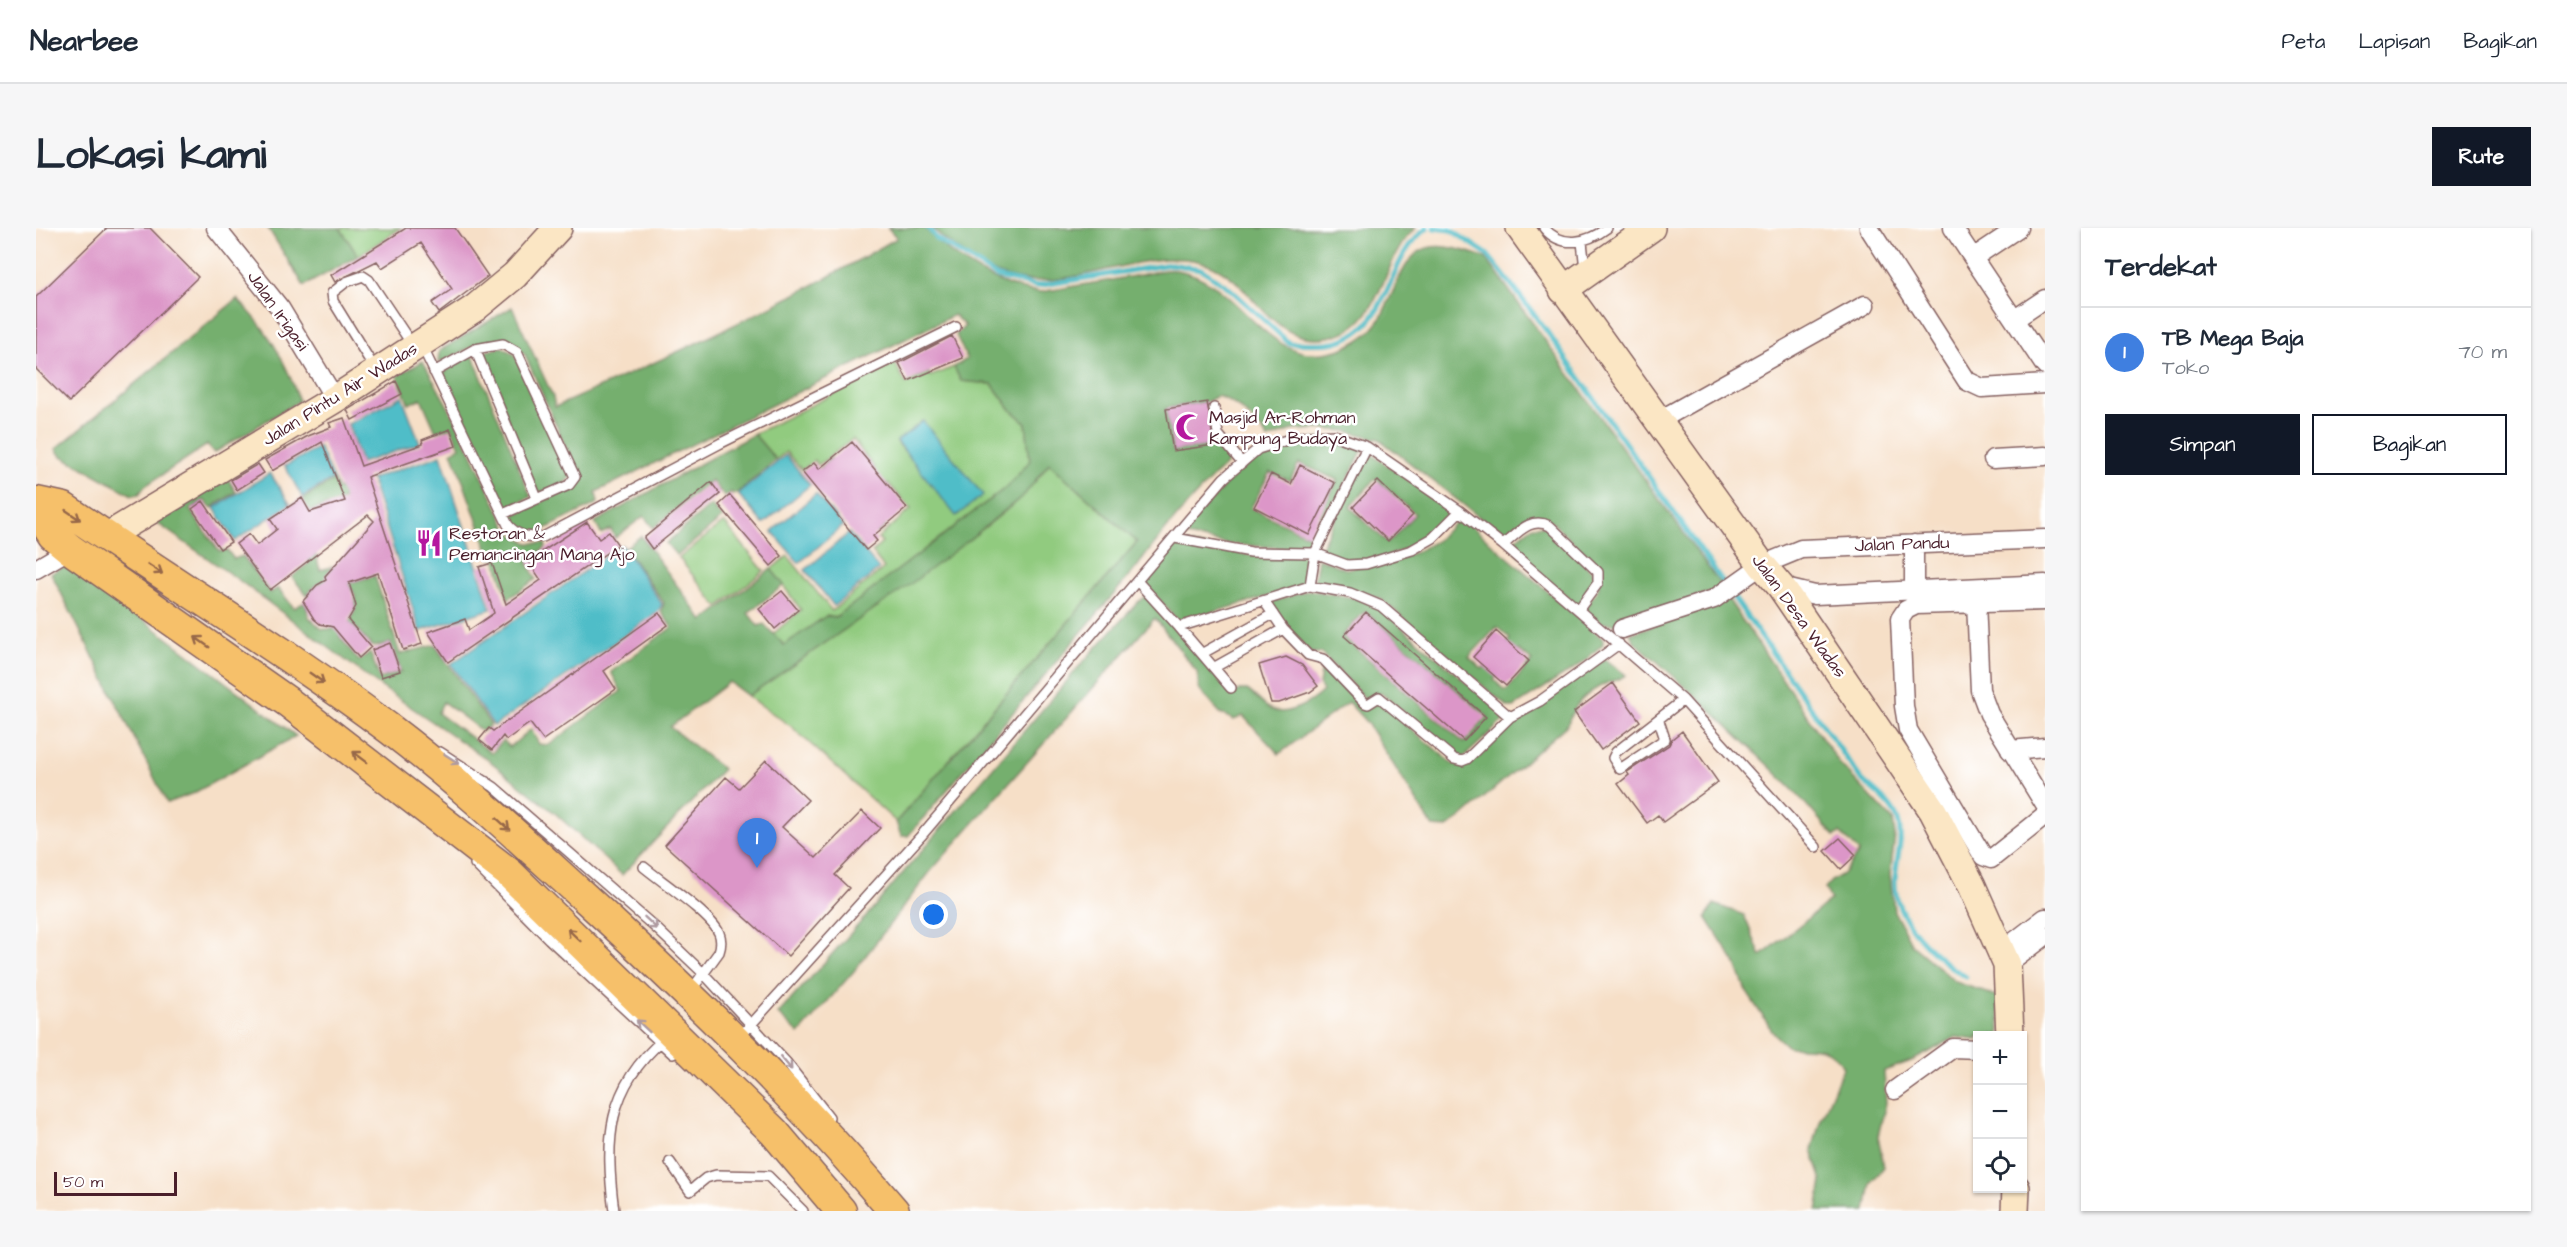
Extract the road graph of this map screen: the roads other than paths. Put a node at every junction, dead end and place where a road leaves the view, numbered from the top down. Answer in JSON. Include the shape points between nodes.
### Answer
{"nodes":[{"id":1,"x":216,"y":228,"type":"edge"},
{"id":2,"x":558,"y":228,"type":"edge"},
{"id":3,"x":1520,"y":228,"type":"edge"},
{"id":4,"x":1544,"y":228,"type":"edge"},
{"id":5,"x":1607,"y":228,"type":"edge"},
{"id":6,"x":1651,"y":228,"type":"edge"},
{"id":7,"x":1869,"y":228,"type":"edge"},
{"id":8,"x":1953,"y":228,"type":"edge"},
{"id":9,"x":2018,"y":228,"type":"edge"},
{"id":10,"x":1582,"y":242,"type":"junction"},
{"id":11,"x":1548,"y":247,"type":"junction"},
{"id":12,"x":1973,"y":258,"type":"junction"},
{"id":13,"x":1586,"y":275,"type":"junction"},
{"id":14,"x":1563,"y":290,"type":"junction"},
{"id":15,"x":2045,"y":299,"type":"edge"},
{"id":16,"x":1865,"y":305,"type":"dead end"},
{"id":17,"x":2015,"y":319,"type":"junction"},
{"id":18,"x":956,"y":327,"type":"dead end"},
{"id":19,"x":418,"y":346,"type":"junction"},
{"id":20,"x":475,"y":349,"type":"junction"},
{"id":21,"x":2045,"y":366,"type":"edge"},
{"id":22,"x":377,"y":372,"type":"junction"},
{"id":23,"x":434,"y":372,"type":"junction"},
{"id":24,"x":2045,"y":384,"type":"edge"},
{"id":25,"x":335,"y":399,"type":"junction"},
{"id":26,"x":1214,"y":408,"type":"dead end"},
{"id":27,"x":1658,"y":421,"type":"junction"},
{"id":28,"x":1367,"y":447,"type":"junction"},
{"id":29,"x":2045,"y":456,"type":"edge"},
{"id":30,"x":1993,"y":459,"type":"dead end"},
{"id":31,"x":1242,"y":463,"type":"junction"},
{"id":32,"x":537,"y":498,"type":"junction"},
{"id":33,"x":36,"y":502,"type":"edge"},
{"id":34,"x":36,"y":509,"type":"edge"},
{"id":35,"x":1460,"y":511,"type":"junction"},
{"id":36,"x":503,"y":514,"type":"junction"},
{"id":37,"x":106,"y":537,"type":"junction"},
{"id":38,"x":1175,"y":538,"type":"junction"},
{"id":39,"x":2045,"y":539,"type":"edge"},
{"id":40,"x":1914,"y":544,"type":"junction"},
{"id":41,"x":1503,"y":545,"type":"junction"},
{"id":42,"x":70,"y":549,"type":"junction"},
{"id":43,"x":1315,"y":554,"type":"junction"},
{"id":44,"x":1762,"y":565,"type":"junction"},
{"id":45,"x":36,"y":569,"type":"edge"},
{"id":46,"x":1138,"y":582,"type":"junction"},
{"id":47,"x":2045,"y":584,"type":"edge"},
{"id":48,"x":1310,"y":586,"type":"junction"},
{"id":49,"x":1781,"y":587,"type":"junction"},
{"id":50,"x":1914,"y":591,"type":"junction"},
{"id":51,"x":1264,"y":601,"type":"junction"},
{"id":52,"x":2045,"y":601,"type":"edge"},
{"id":53,"x":1976,"y":602,"type":"junction"},
{"id":54,"x":1579,"y":609,"type":"junction"},
{"id":55,"x":1273,"y":614,"type":"junction"},
{"id":56,"x":1179,"y":627,"type":"junction"},
{"id":57,"x":1600,"y":627,"type":"junction"},
{"id":58,"x":1282,"y":628,"type":"junction"},
{"id":59,"x":1620,"y":636,"type":"junction"},
{"id":60,"x":1203,"y":653,"type":"junction"},
{"id":61,"x":1215,"y":668,"type":"junction"},
{"id":62,"x":1231,"y":688,"type":"dead end"},
{"id":63,"x":347,"y":698,"type":"junction"},
{"id":64,"x":1683,"y":700,"type":"junction"},
{"id":65,"x":1510,"y":717,"type":"junction"},
{"id":66,"x":1659,"y":721,"type":"junction"},
{"id":67,"x":423,"y":740,"type":"dead end"},
{"id":68,"x":432,"y":746,"type":"dead end"},
{"id":69,"x":2045,"y":747,"type":"edge"},
{"id":70,"x":2010,"y":750,"type":"junction"},
{"id":71,"x":398,"y":785,"type":"junction"},
{"id":72,"x":2045,"y":804,"type":"edge"},
{"id":73,"x":2045,"y":816,"type":"edge"},
{"id":74,"x":1816,"y":847,"type":"dead end"},
{"id":75,"x":463,"y":851,"type":"dead end"},
{"id":76,"x":471,"y":860,"type":"dead end"},
{"id":77,"x":644,"y":867,"type":"dead end"},
{"id":78,"x":2042,"y":933,"type":"edge"},
{"id":79,"x":2005,"y":958,"type":"junction"},
{"id":80,"x":696,"y":984,"type":"junction"},
{"id":81,"x":2011,"y":1023,"type":"edge"},
{"id":82,"x":744,"y":1033,"type":"junction"},
{"id":83,"x":670,"y":1044,"type":"junction"},
{"id":84,"x":1973,"y":1049,"type":"edge"},
{"id":85,"x":1895,"y":1090,"type":"dead end"},
{"id":86,"x":834,"y":1124,"type":"dead end"},
{"id":87,"x":854,"y":1150,"type":"dead end"},
{"id":88,"x":780,"y":1156,"type":"dead end"},
{"id":89,"x":670,"y":1162,"type":"dead end"},
{"id":90,"x":874,"y":1187,"type":"junction"},
{"id":91,"x":2016,"y":1193,"type":"edge"},
{"id":92,"x":820,"y":1207,"type":"edge"},
{"id":93,"x":614,"y":1211,"type":"edge"},
{"id":94,"x":894,"y":1211,"type":"edge"},
{"id":95,"x":2015,"y":1211,"type":"edge"}],
"edges":[{"from":1,"to":25,"type":"street","name":"Jalan Irigasi","via":[[280,308]]},
{"from":2,"to":19,"type":"main road","name":"Jalan Pintu Air Wadas","via":[[515,275],[475,308]]},
{"from":3,"to":11,"type":"main road","name":"Jalan Desa Wadas"},
{"from":4,"to":11,"type":"lane"},
{"from":5,"to":10,"type":"lane"},
{"from":6,"to":13,"type":"main road"},
{"from":7,"to":24,"type":"street","via":[[1967,381],[1982,388]]},
{"from":8,"to":12,"type":"street"},
{"from":9,"to":12,"type":"street"},
{"from":10,"to":11,"type":"lane"},
{"from":10,"to":13,"type":"lane"},
{"from":11,"to":14,"type":"main road","name":"Jalan Desa Wadas"},
{"from":12,"to":17,"type":"street"},
{"from":13,"to":14,"type":"main road"},
{"from":14,"to":27,"type":"main road","name":"Jalan Desa Wadas"},
{"from":15,"to":17,"type":"street"},
{"from":16,"to":27,"type":"street"},
{"from":17,"to":21,"type":"street"},
{"from":18,"to":36,"type":"lane","via":[[720,443],[543,537],[514,532]]},
{"from":19,"to":22,"type":"main road","name":"Jalan Pintu Air Wadas"},
{"from":19,"to":22,"type":"lane","via":[[369,280],[363,276],[346,282],[332,293],[333,301]]},
{"from":19,"to":23,"type":"lane"},
{"from":20,"to":23,"type":"lane"},
{"from":20,"to":32,"type":"lane"},
{"from":20,"to":32,"type":"lane","via":[[503,344],[517,352],[575,477],[569,485]]},
{"from":22,"to":25,"type":"main road","name":"Jalan Pintu Air Wadas"},
{"from":23,"to":36,"type":"lane"},
{"from":25,"to":37,"type":"main road","name":"Jalan Pintu Air Wadas"},
{"from":26,"to":31,"type":"lane","via":[[1218,434]]},
{"from":27,"to":44,"type":"main road","name":"Jalan Desa Wadas"},
{"from":28,"to":31,"type":"lane","via":[[1334,435],[1296,437],[1258,449]]},
{"from":28,"to":35,"type":"lane"},
{"from":28,"to":43,"type":"lane"},
{"from":29,"to":30,"type":"street"},
{"from":31,"to":38,"type":"lane","via":[[1224,478]]},
{"from":32,"to":36,"type":"lane"},
{"from":33,"to":37,"type":"main road","one_way":true,"via":[[64,508]]},
{"from":34,"to":42,"type":"main road","via":[[53,535]]},
{"from":35,"to":41,"type":"lane"},
{"from":35,"to":43,"type":"lane","via":[[1433,538],[1386,558],[1347,565]]},
{"from":37,"to":63,"type":"main road","one_way":true},
{"from":38,"to":43,"type":"lane","via":[[1251,552]]},
{"from":38,"to":46,"type":"lane"},
{"from":39,"to":40,"type":"street","name":"Jalan Pandu"},
{"from":40,"to":44,"type":"street","name":"Jalan Pandu","via":[[1801,549]]},
{"from":40,"to":50,"type":"street"},
{"from":41,"to":54,"type":"lane"},
{"from":41,"to":54,"type":"lane","via":[[1531,522],[1550,526],[1599,576]]},
{"from":42,"to":45,"type":"street"},
{"from":71,"to":42,"type":"main road","one_way":true,"via":[[288,702]]},
{"from":43,"to":48,"type":"lane"},
{"from":44,"to":49,"type":"main road","name":"Jalan Desa Wadas"},
{"from":44,"to":59,"type":"street","name":"Jalan Pandu","via":[[1719,596]]},
{"from":46,"to":56,"type":"lane"},
{"from":46,"to":82,"type":"lane","via":[[921,836]]},
{"from":47,"to":50,"type":"street"},
{"from":48,"to":51,"type":"lane"},
{"from":48,"to":65,"type":"lane","via":[[1350,593],[1381,606]]},
{"from":49,"to":50,"type":"street","via":[[1815,595]]},
{"from":49,"to":79,"type":"main road","name":"Jalan Desa Wadas","via":[[1933,811]]},
{"from":51,"to":55,"type":"lane"},
{"from":51,"to":56,"type":"lane"},
{"from":52,"to":53,"type":"street"},
{"from":53,"to":70,"type":"street","via":[[1980,690]]},
{"from":53,"to":73,"type":"street","via":[[1916,605],[1902,613],[1905,722],[1987,860]]},
{"from":54,"to":57,"type":"lane"},
{"from":55,"to":58,"type":"lane"},
{"from":55,"to":60,"type":"lane"},
{"from":56,"to":60,"type":"lane"},
{"from":57,"to":59,"type":"lane"},
{"from":57,"to":59,"type":"lane"},
{"from":58,"to":61,"type":"lane"},
{"from":58,"to":65,"type":"lane","via":[[1308,656],[1323,658],[1365,703],[1379,697],[1460,761],[1467,759]]},
{"from":59,"to":64,"type":"lane"},
{"from":59,"to":65,"type":"lane","via":[[1540,700]]},
{"from":60,"to":61,"type":"lane"},
{"from":61,"to":62,"type":"lane"},
{"from":63,"to":67,"type":"lane"},
{"from":63,"to":80,"type":"main road","one_way":true,"via":[[459,784]]},
{"from":64,"to":66,"type":"lane"},
{"from":64,"to":74,"type":"lane"},
{"from":66,"to":66,"type":"lane","via":[[1665,739],[1625,768],[1618,768],[1613,758],[1616,752]]},
{"from":68,"to":80,"type":"lane","one_way":true,"via":[[494,787],[611,886]]},
{"from":69,"to":70,"type":"street"},
{"from":70,"to":72,"type":"street"},
{"from":71,"to":75,"type":"lane"},
{"from":83,"to":71,"type":"main road","one_way":true,"via":[[509,873]]},
{"from":83,"to":76,"type":"lane","one_way":true,"via":[[549,939]]},
{"from":77,"to":80,"type":"lane","via":[[719,933],[722,945]]},
{"from":78,"to":79,"type":"street"},
{"from":79,"to":81,"type":"main road","name":"Jalan Desa Wadas"},
{"from":80,"to":82,"type":"main road"},
{"from":82,"to":86,"type":"lane","one_way":true,"via":[[786,1062]]},
{"from":82,"to":90,"type":"main road"},
{"from":83,"to":92,"type":"main road","via":[[774,1132]]},
{"from":83,"to":93,"type":"lane","via":[[642,1061],[620,1097],[609,1130],[608,1165]]},
{"from":84,"to":85,"type":"street","via":[[1953,1048]]},
{"from":87,"to":90,"type":"lane"},
{"from":88,"to":92,"type":"lane"},
{"from":89,"to":92,"type":"lane","via":[[690,1191],[716,1175],[768,1176]]},
{"from":90,"to":94,"type":"main road"},
{"from":91,"to":95,"type":"main road"}]}
